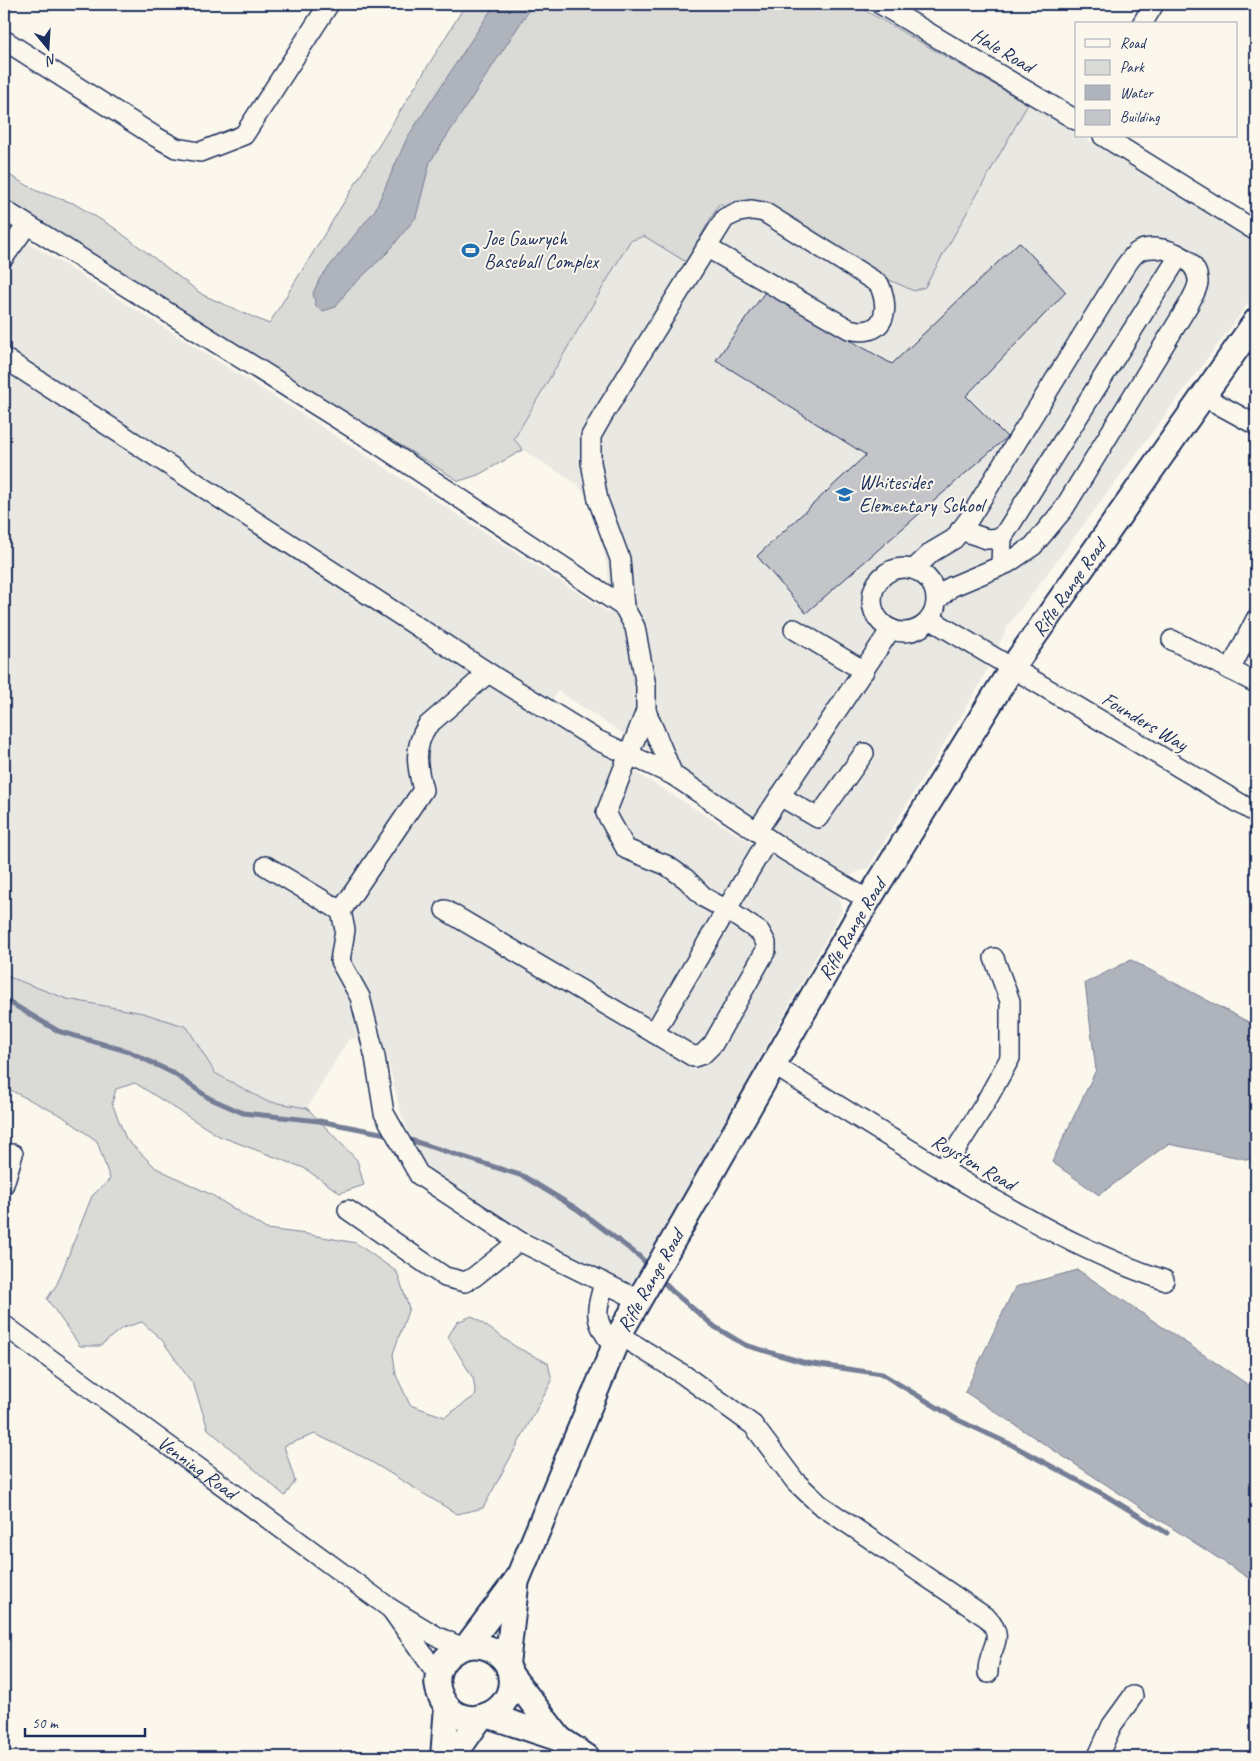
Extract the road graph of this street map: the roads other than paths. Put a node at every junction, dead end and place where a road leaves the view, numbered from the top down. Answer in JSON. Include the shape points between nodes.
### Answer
{"nodes":[{"id":1,"x":329,"y":4,"type":"edge"},
{"id":2,"x":880,"y":4,"type":"edge"},
{"id":3,"x":1154,"y":4,"type":"edge"},
{"id":4,"x":1143,"y":22,"type":"edge"},
{"id":5,"x":4,"y":40,"type":"edge"},
{"id":6,"x":1075,"y":119,"type":"edge"},
{"id":7,"x":1106,"y":138,"type":"edge"},
{"id":8,"x":4,"y":210,"type":"edge"},
{"id":9,"x":27,"y":225,"type":"junction"},
{"id":10,"x":1256,"y":231,"type":"edge"},
{"id":11,"x":706,"y":247,"type":"junction"},
{"id":12,"x":1179,"y":256,"type":"junction"},
{"id":13,"x":4,"y":257,"type":"edge"},
{"id":14,"x":1256,"y":321,"type":"edge"},
{"id":15,"x":4,"y":358,"type":"edge"},
{"id":16,"x":1203,"y":396,"type":"junction"},
{"id":17,"x":1256,"y":425,"type":"edge"},
{"id":18,"x":960,"y":530,"type":"junction"},
{"id":19,"x":1002,"y":538,"type":"junction"},
{"id":20,"x":1001,"y":566,"type":"junction"},
{"id":21,"x":914,"y":570,"type":"junction"},
{"id":22,"x":937,"y":600,"type":"junction"},
{"id":23,"x":624,"y":607,"type":"junction"},
{"id":24,"x":930,"y":619,"type":"junction"},
{"id":25,"x":1256,"y":619,"type":"edge"},
{"id":26,"x":794,"y":629,"type":"dead end"},
{"id":27,"x":891,"y":629,"type":"junction"},
{"id":28,"x":1172,"y":640,"type":"dead end"},
{"id":29,"x":1012,"y":668,"type":"junction"},
{"id":30,"x":1230,"y":670,"type":"junction"},
{"id":31,"x":864,"y":671,"type":"junction"},
{"id":32,"x":488,"y":672,"type":"junction"},
{"id":33,"x":1256,"y":683,"type":"edge"},
{"id":34,"x":646,"y":711,"type":"junction"},
{"id":35,"x":864,"y":753,"type":"dead end"},
{"id":36,"x":630,"y":757,"type":"junction"},
{"id":37,"x":673,"y":775,"type":"junction"},
{"id":38,"x":780,"y":796,"type":"junction"},
{"id":39,"x":1256,"y":813,"type":"edge"},
{"id":40,"x":763,"y":835,"type":"junction"},
{"id":41,"x":266,"y":866,"type":"dead end"},
{"id":42,"x":868,"y":900,"type":"junction"},
{"id":43,"x":446,"y":910,"type":"dead end"},
{"id":44,"x":727,"y":910,"type":"junction"},
{"id":45,"x":341,"y":911,"type":"junction"},
{"id":46,"x":994,"y":958,"type":"dead end"},
{"id":47,"x":654,"y":1033,"type":"junction"},
{"id":48,"x":772,"y":1064,"type":"junction"},
{"id":49,"x":13,"y":1154,"type":"dead end"},
{"id":50,"x":942,"y":1170,"type":"junction"},
{"id":51,"x":4,"y":1184,"type":"edge"},
{"id":52,"x":348,"y":1210,"type":"dead end"},
{"id":53,"x":519,"y":1241,"type":"junction"},
{"id":54,"x":1164,"y":1280,"type":"dead end"},
{"id":55,"x":604,"y":1283,"type":"junction"},
{"id":56,"x":639,"y":1300,"type":"junction"},
{"id":57,"x":4,"y":1325,"type":"edge"},
{"id":58,"x":616,"y":1342,"type":"junction"},
{"id":59,"x":518,"y":1578,"type":"junction"},
{"id":60,"x":391,"y":1609,"type":"junction"},
{"id":61,"x":464,"y":1646,"type":"junction"},
{"id":62,"x":509,"y":1670,"type":"junction"},
{"id":63,"x":988,"y":1673,"type":"dead end"},
{"id":64,"x":438,"y":1675,"type":"junction"},
{"id":65,"x":1133,"y":1696,"type":"dead end"},
{"id":66,"x":447,"y":1706,"type":"junction"},
{"id":67,"x":484,"y":1716,"type":"junction"},
{"id":68,"x":560,"y":1739,"type":"junction"},
{"id":69,"x":443,"y":1757,"type":"edge"},
{"id":70,"x":453,"y":1757,"type":"edge"},
{"id":71,"x":588,"y":1757,"type":"edge"},
{"id":72,"x":1098,"y":1757,"type":"edge"}],
"edges":[{"from":1,"to":5,"type":"street","via":[[244,135],[200,152],[176,148]]},
{"from":2,"to":6,"type":"street","name":"Hale Road"},
{"from":3,"to":4,"type":"street"},
{"from":7,"to":10,"type":"street"},
{"from":8,"to":9,"type":"street"},
{"from":9,"to":13,"type":"street"},
{"from":9,"to":23,"type":"street","via":[[378,444]]},
{"from":11,"to":11,"type":"street","via":[[725,218],[738,212],[764,212],[879,284],[886,307],[884,318],[874,328],[862,332],[849,329]]},
{"from":11,"to":23,"type":"street","via":[[591,436],[591,462],[598,500],[620,558]]},
{"from":12,"to":18,"type":"street","via":[[1152,247],[1137,251]]},
{"from":12,"to":19,"type":"street"},
{"from":12,"to":20,"type":"street","via":[[1197,274],[1198,284],[1189,304],[1063,510],[1033,546]]},
{"from":14,"to":16,"type":"main road","name":"Rifle Range Road"},
{"from":15,"to":32,"type":"street"},
{"from":16,"to":17,"type":"street"},
{"from":16,"to":29,"type":"main road","name":"Rifle Range Road"},
{"from":18,"to":19,"type":"street","via":[[987,539]]},
{"from":18,"to":21,"type":"street","via":[[954,539],[932,552]]},
{"from":19,"to":20,"type":"street"},
{"from":20,"to":22,"type":"street","via":[[950,587]]},
{"from":21,"to":22,"type":"street","via":[[930,581]]},
{"from":21,"to":27,"type":"street","via":[[904,568],[889,572],[877,583],[873,593],[876,615]]},
{"from":22,"to":24,"type":"street"},
{"from":23,"to":34,"type":"street","via":[[635,627],[646,686]]},
{"from":24,"to":27,"type":"street","via":[[913,631]]},
{"from":24,"to":29,"type":"street","name":"Founders Way"},
{"from":25,"to":30,"type":"street"},
{"from":26,"to":31,"type":"street"},
{"from":27,"to":31,"type":"street"},
{"from":28,"to":30,"type":"street"},
{"from":29,"to":39,"type":"street","name":"Founders Way"},
{"from":29,"to":42,"type":"main road","name":"Rifle Range Road"},
{"from":30,"to":33,"type":"street"},
{"from":31,"to":38,"type":"street"},
{"from":32,"to":36,"type":"street"},
{"from":32,"to":45,"type":"street","via":[[427,726],[420,737],[416,762],[423,790]]},
{"from":34,"to":36,"type":"street"},
{"from":34,"to":37,"type":"street"},
{"from":35,"to":38,"type":"street","via":[[818,818]]},
{"from":36,"to":37,"type":"street"},
{"from":36,"to":44,"type":"street","via":[[606,813],[626,848],[666,865],[705,898]]},
{"from":37,"to":40,"type":"street"},
{"from":38,"to":40,"type":"street"},
{"from":40,"to":42,"type":"street"},
{"from":40,"to":44,"type":"street"},
{"from":41,"to":45,"type":"street"},
{"from":42,"to":48,"type":"main road","name":"Rifle Range Road"},
{"from":43,"to":47,"type":"street"},
{"from":44,"to":47,"type":"street"},
{"from":44,"to":47,"type":"street","via":[[760,932],[766,950],[713,1044],[703,1054],[694,1057]]},
{"from":45,"to":53,"type":"street","via":[[346,930],[340,961],[360,997],[375,1057],[384,1114],[419,1175]]},
{"from":46,"to":50,"type":"street","via":[[1010,1001],[1010,1058]]},
{"from":48,"to":50,"type":"street","name":"Royston Road"},
{"from":48,"to":56,"type":"main road","name":"Rifle Range Road"},
{"from":49,"to":51,"type":"street"},
{"from":50,"to":54,"type":"street","name":"Royston Road","via":[[1065,1240]]},
{"from":52,"to":53,"type":"street","via":[[445,1277],[464,1282]]},
{"from":53,"to":55,"type":"street"},
{"from":55,"to":56,"type":"street"},
{"from":55,"to":58,"type":"street","via":[[596,1311],[601,1328]]},
{"from":56,"to":58,"type":"main road","name":"Rifle Range Road"},
{"from":57,"to":60,"type":"street","name":"Venning Road"},
{"from":58,"to":59,"type":"main road","name":"Rifle Range Road"},
{"from":58,"to":63,"type":"street","via":[[684,1375],[753,1425],[795,1481],[818,1504],[987,1618],[995,1626],[997,1640],[987,1660]]},
{"from":59,"to":61,"type":"main road","name":"Rifle Range Road"},
{"from":59,"to":62,"type":"main road","name":"Rifle Range Road"},
{"from":60,"to":61,"type":"street","name":"Venning Road","via":[[436,1636]]},
{"from":60,"to":64,"type":"street","name":"Venning Road"},
{"from":61,"to":62,"type":"main road","via":[[490,1648],[500,1654]]},
{"from":61,"to":64,"type":"main road","via":[[448,1656]]},
{"from":62,"to":67,"type":"main road","via":[[510,1688],[506,1700],[498,1709]]},
{"from":62,"to":68,"type":"main road"},
{"from":64,"to":66,"type":"main road","via":[[439,1692]]},
{"from":65,"to":72,"type":"street","via":[[1112,1725]]},
{"from":66,"to":67,"type":"main road","via":[[463,1716]]},
{"from":66,"to":69,"type":"main road"},
{"from":67,"to":68,"type":"main road"},
{"from":67,"to":70,"type":"main road"},
{"from":68,"to":71,"type":"main road"}]}
